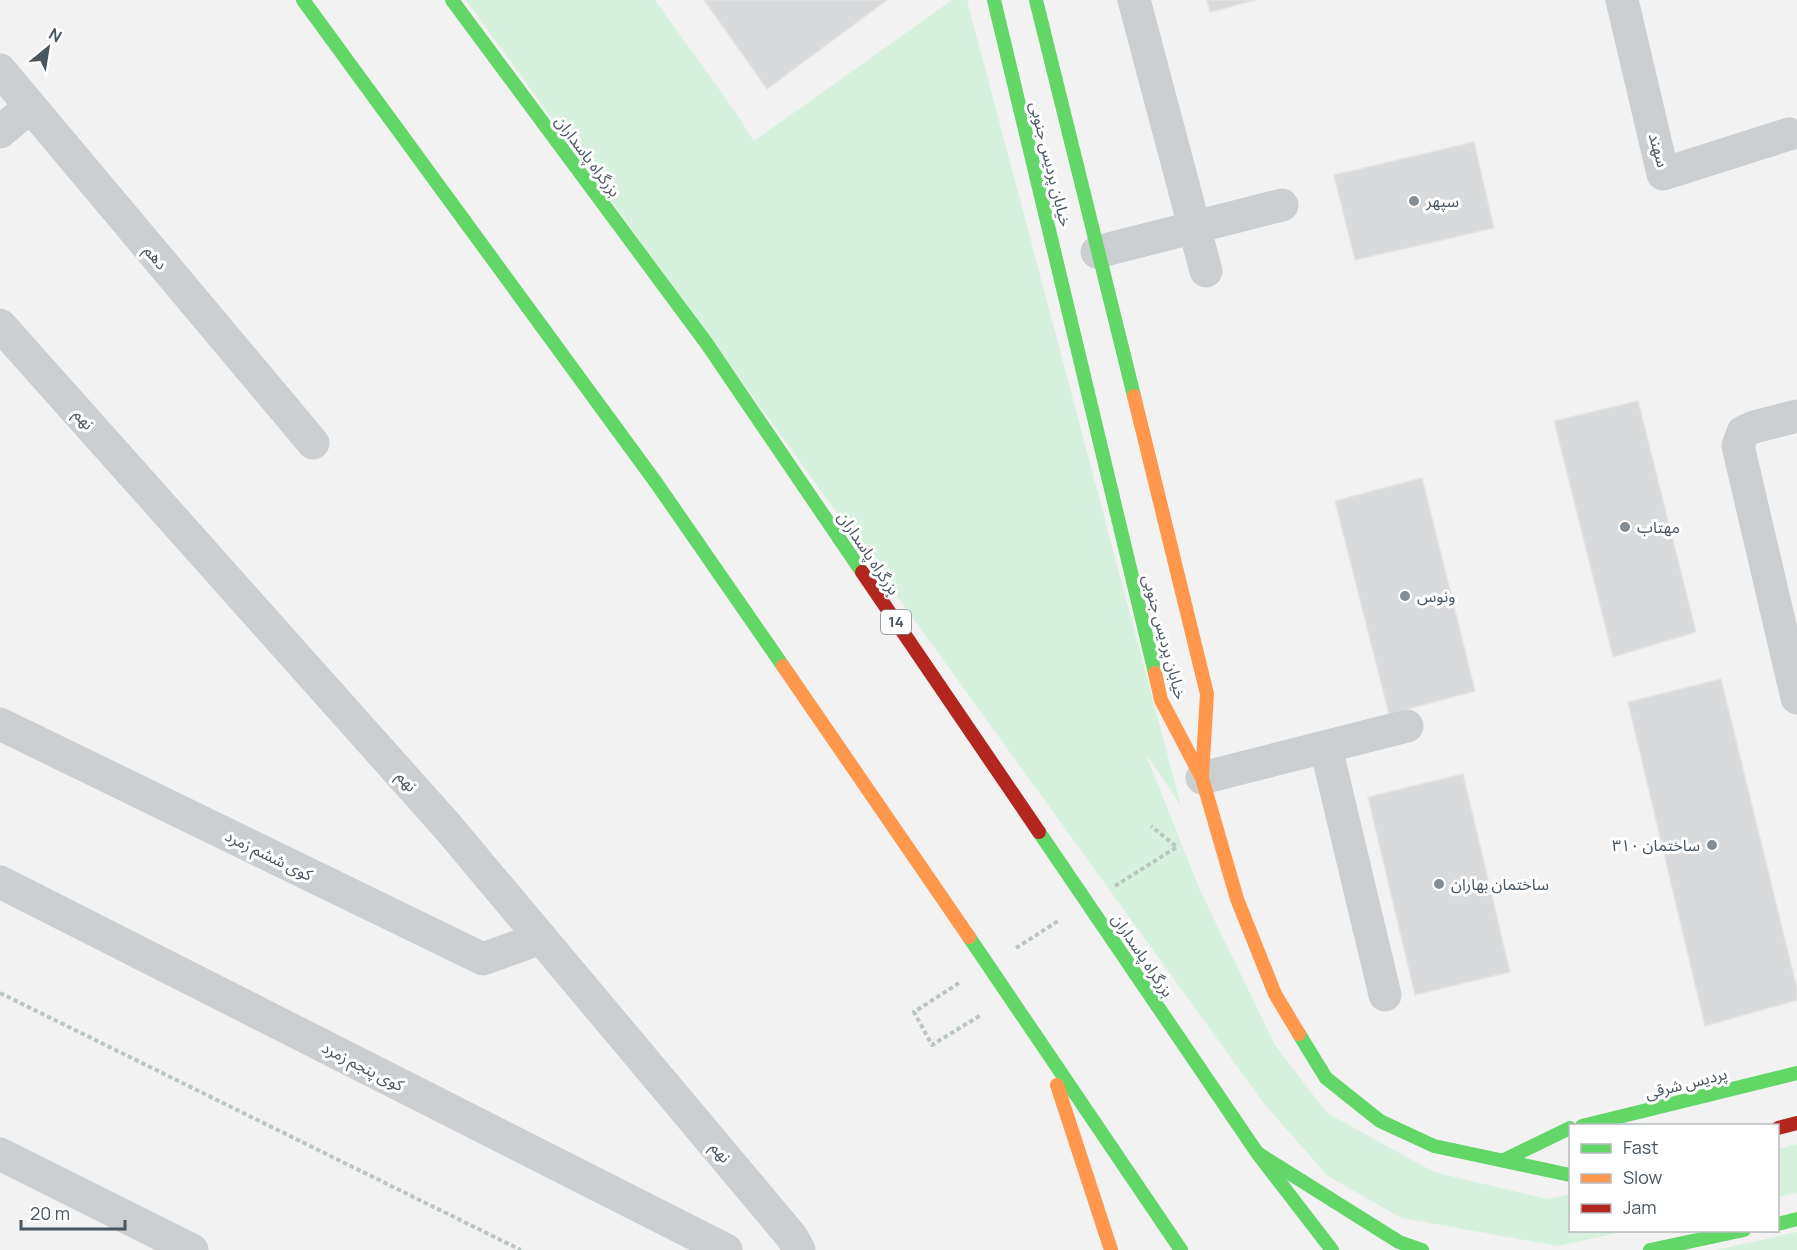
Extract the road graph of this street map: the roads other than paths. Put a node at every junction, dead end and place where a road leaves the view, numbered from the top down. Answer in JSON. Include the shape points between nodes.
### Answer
{"nodes":[{"id":1,"x":303,"y":0,"type":"edge"},
{"id":2,"x":452,"y":0,"type":"edge"},
{"id":3,"x":994,"y":0,"type":"edge"},
{"id":4,"x":1036,"y":0,"type":"edge"},
{"id":5,"x":1134,"y":0,"type":"edge"},
{"id":6,"x":1622,"y":0,"type":"edge"},
{"id":7,"x":0,"y":70,"type":"edge"},
{"id":8,"x":30,"y":107,"type":"junction"},
{"id":9,"x":0,"y":132,"type":"edge"},
{"id":10,"x":1789,"y":134,"type":"dead end"},
{"id":11,"x":1282,"y":205,"type":"dead end"},
{"id":12,"x":1196,"y":227,"type":"junction"},
{"id":13,"x":1078,"y":257,"type":"junction"},
{"id":14,"x":1206,"y":271,"type":"dead end"},
{"id":15,"x":0,"y":325,"type":"edge"},
{"id":16,"x":1797,"y":417,"type":"edge"},
{"id":17,"x":313,"y":443,"type":"dead end"},
{"id":18,"x":1797,"y":698,"type":"edge"},
{"id":19,"x":0,"y":724,"type":"edge"},
{"id":20,"x":1407,"y":726,"type":"dead end"},
{"id":21,"x":1326,"y":748,"type":"junction"},
{"id":22,"x":1202,"y":778,"type":"junction"},
{"id":23,"x":0,"y":882,"type":"edge"},
{"id":24,"x":541,"y":938,"type":"junction"},
{"id":25,"x":1385,"y":995,"type":"dead end"},
{"id":26,"x":1046,"y":1049,"type":"junction"},
{"id":27,"x":1797,"y":1073,"type":"edge"},
{"id":28,"x":1797,"y":1123,"type":"edge"},
{"id":29,"x":1586,"y":1124,"type":"edge"},
{"id":30,"x":1569,"y":1128,"type":"edge"},
{"id":31,"x":1779,"y":1128,"type":"edge"},
{"id":32,"x":0,"y":1154,"type":"edge"},
{"id":33,"x":1258,"y":1154,"type":"junction"},
{"id":34,"x":1504,"y":1160,"type":"junction"},
{"id":35,"x":1569,"y":1175,"type":"edge"},
{"id":36,"x":1797,"y":1220,"type":"edge"},
{"id":37,"x":1779,"y":1224,"type":"edge"},
{"id":38,"x":1735,"y":1232,"type":"edge"},
{"id":39,"x":192,"y":1250,"type":"edge"},
{"id":40,"x":726,"y":1250,"type":"edge"},
{"id":41,"x":799,"y":1250,"type":"edge"},
{"id":42,"x":1111,"y":1250,"type":"edge"},
{"id":43,"x":1181,"y":1250,"type":"edge"},
{"id":44,"x":1332,"y":1250,"type":"edge"},
{"id":45,"x":1422,"y":1250,"type":"edge"},
{"id":46,"x":1650,"y":1250,"type":"edge"}],
"edges":[{"from":1,"to":26,"type":"main road","via":[[657,484]]},
{"from":2,"to":33,"type":"main road","name":"بزرگراه پاسداران","number":"14","via":[[707,344]]},
{"from":3,"to":13,"type":"main road","name":"خیابان پردیس جنوبی"},
{"from":4,"to":13,"type":"main road","name":"خیابان پردیس جنوبی"},
{"from":5,"to":12,"type":"street"},
{"from":6,"to":10,"type":"street","name":"سهند","via":[[1663,174]]},
{"from":7,"to":8,"type":"street","name":"دهم"},
{"from":8,"to":9,"type":"street"},
{"from":8,"to":17,"type":"street","name":"دهم"},
{"from":11,"to":12,"type":"street"},
{"from":12,"to":13,"type":"street"},
{"from":12,"to":14,"type":"street"},
{"from":13,"to":22,"type":"main road","name":"خیابان پردیس جنوبی","via":[[1161,699]]},
{"from":13,"to":22,"type":"main road","name":"خیابان پردیس جنوبی","via":[[1207,694]]},
{"from":15,"to":24,"type":"street","name":"نهم","via":[[447,826]]},
{"from":16,"to":18,"type":"street","via":[[1743,432],[1738,446]]},
{"from":19,"to":24,"type":"street","name":"کوی ششم زمرد","via":[[483,959]]},
{"from":20,"to":21,"type":"street"},
{"from":21,"to":22,"type":"street"},
{"from":21,"to":25,"type":"street"},
{"from":22,"to":34,"type":"main road","via":[[1237,899],[1275,994],[1326,1078],[1380,1121],[1434,1146]]},
{"from":23,"to":40,"type":"street","name":"کوی پنجم زمرد"},
{"from":24,"to":41,"type":"street","name":"نهم","via":[[784,1227]]},
{"from":26,"to":42,"type":"main road"},
{"from":26,"to":43,"type":"main road"},
{"from":27,"to":29,"type":"main road","name":"پردیس شرقی"},
{"from":28,"to":31,"type":"main road"},
{"from":30,"to":34,"type":"main road"},
{"from":32,"to":39,"type":"street"},
{"from":33,"to":44,"type":"main road","name":"بزرگراه پاسداران","number":"14"},
{"from":33,"to":45,"type":"main road","via":[[1399,1242]]},
{"from":34,"to":35,"type":"main road"},
{"from":36,"to":37,"type":"main road"},
{"from":38,"to":46,"type":"main road"}]}
